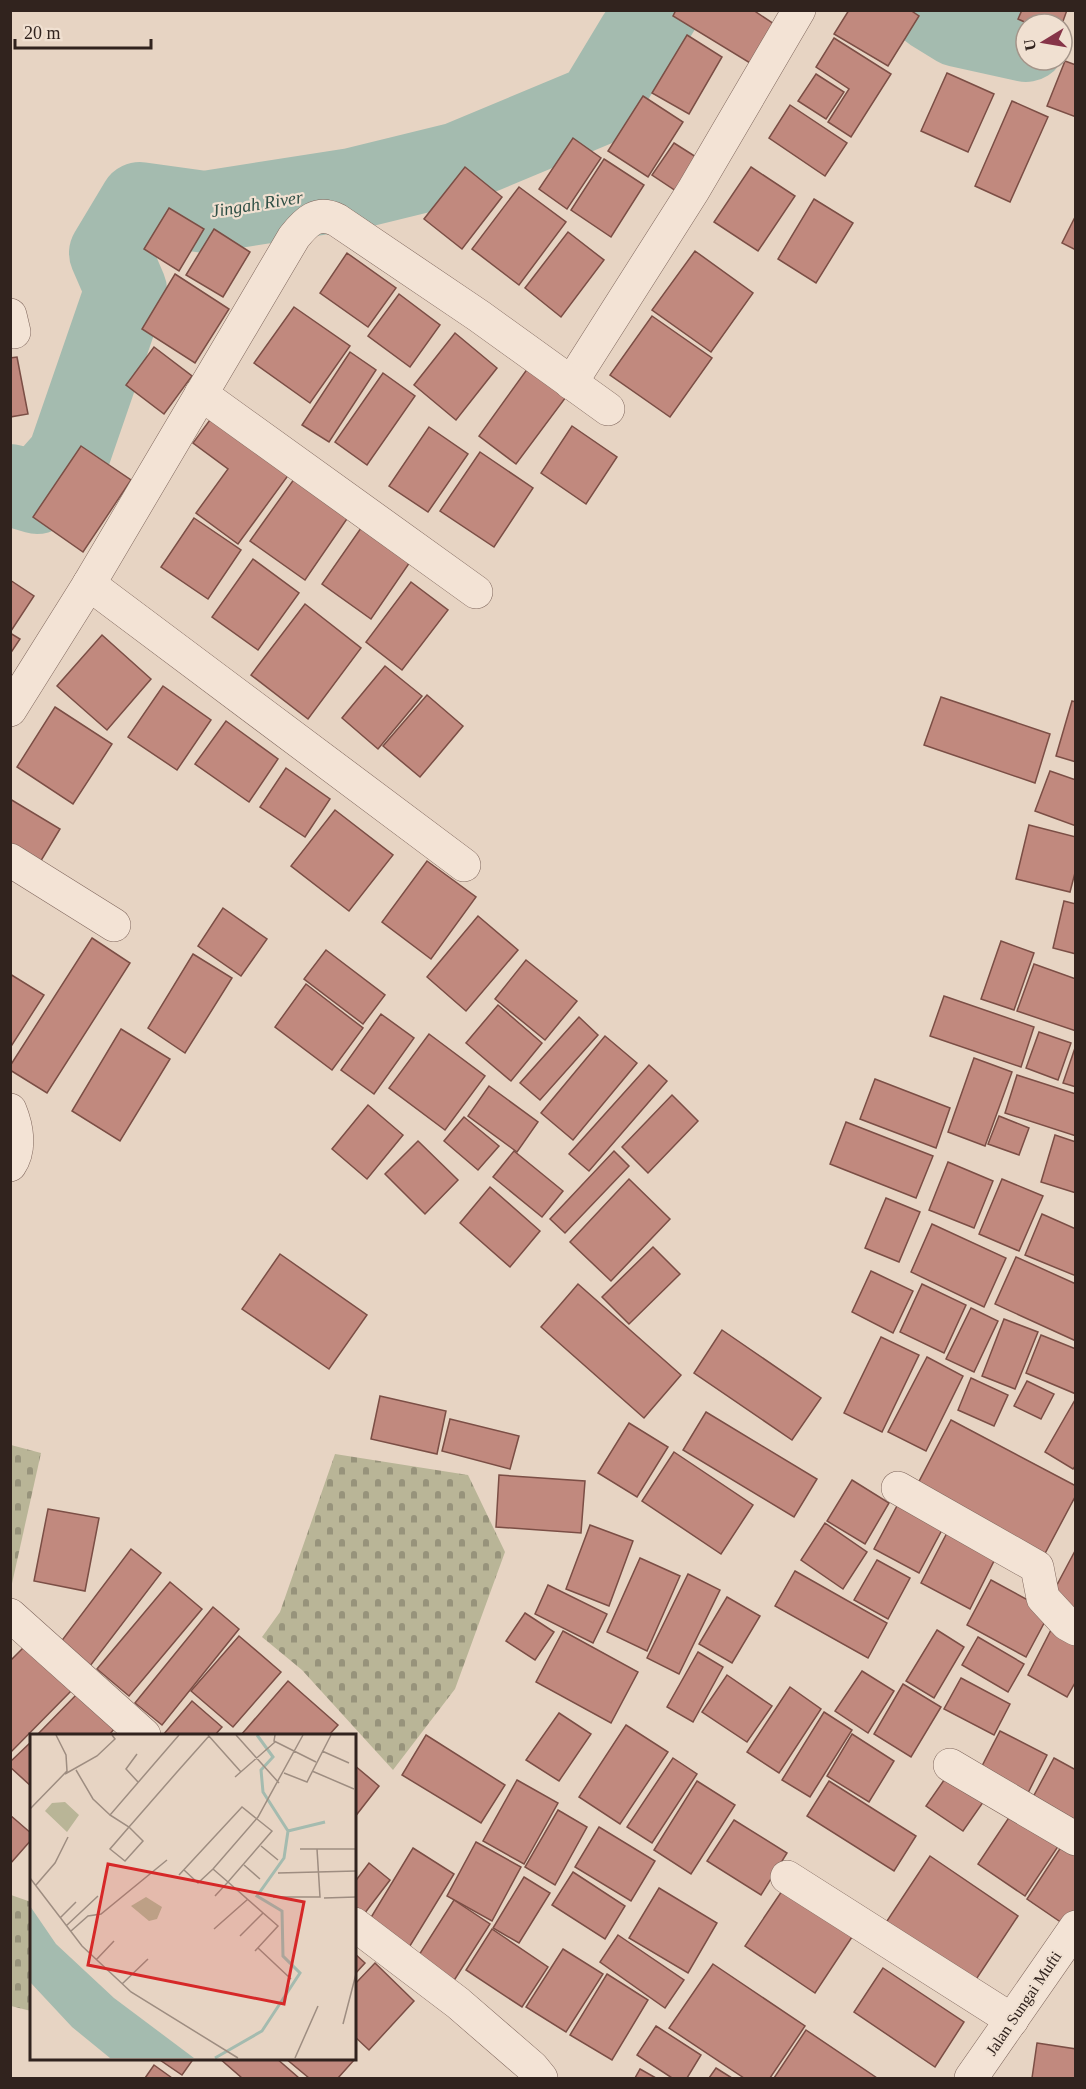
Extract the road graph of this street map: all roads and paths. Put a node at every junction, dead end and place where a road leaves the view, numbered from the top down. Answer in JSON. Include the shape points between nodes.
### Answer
{"nodes":[{"id":1,"x":799,"y":10,"type":"edge"},
{"id":2,"x":571,"y":383,"type":"junction"},
{"id":3,"x":201,"y":394,"type":"junction"},
{"id":4,"x":608,"y":409,"type":"dead end"},
{"id":5,"x":89,"y":584,"type":"junction"},
{"id":6,"x":476,"y":592,"type":"dead end"},
{"id":7,"x":10,"y":710,"type":"edge"},
{"id":8,"x":10,"y":860,"type":"edge"},
{"id":9,"x":464,"y":865,"type":"dead end"},
{"id":10,"x":114,"y":925,"type":"dead end"},
{"id":11,"x":10,"y":1110,"type":"edge"},
{"id":12,"x":10,"y":1165,"type":"edge"},
{"id":13,"x":898,"y":1488,"type":"dead end"},
{"id":14,"x":10,"y":1615,"type":"edge"},
{"id":15,"x":1076,"y":1629,"type":"edge"},
{"id":16,"x":143,"y":1734,"type":"edge"},
{"id":17,"x":950,"y":1765,"type":"dead end"},
{"id":18,"x":1076,"y":1839,"type":"edge"},
{"id":19,"x":787,"y":1876,"type":"dead end"},
{"id":20,"x":356,"y":1926,"type":"edge"},
{"id":21,"x":1076,"y":1927,"type":"edge"},
{"id":22,"x":1012,"y":2020,"type":"junction"},
{"id":23,"x":542,"y":2079,"type":"edge"},
{"id":24,"x":972,"y":2079,"type":"edge"}],
"edges":[{"from":1,"to":2,"type":"street","via":[[693,191]]},
{"from":2,"to":3,"type":"street","via":[[470,309],[337,220],[325,216],[309,220],[294,237]]},
{"from":2,"to":4,"type":"street"},
{"from":3,"to":5,"type":"street"},
{"from":3,"to":6,"type":"street"},
{"from":5,"to":7,"type":"street"},
{"from":5,"to":9,"type":"street"},
{"from":8,"to":10,"type":"street"},
{"from":11,"to":12,"type":"street","via":[[17,1138]]},
{"from":13,"to":15,"type":"street","via":[[1037,1567],[1043,1598]]},
{"from":14,"to":16,"type":"street"},
{"from":17,"to":18,"type":"street"},
{"from":19,"to":22,"type":"street"},
{"from":20,"to":23,"type":"street","via":[[458,2003]]},
{"from":21,"to":22,"type":"street","name":"Jalan Sungai Mufti"},
{"from":22,"to":24,"type":"street","name":"Jalan Sungai Mufti"}]}
